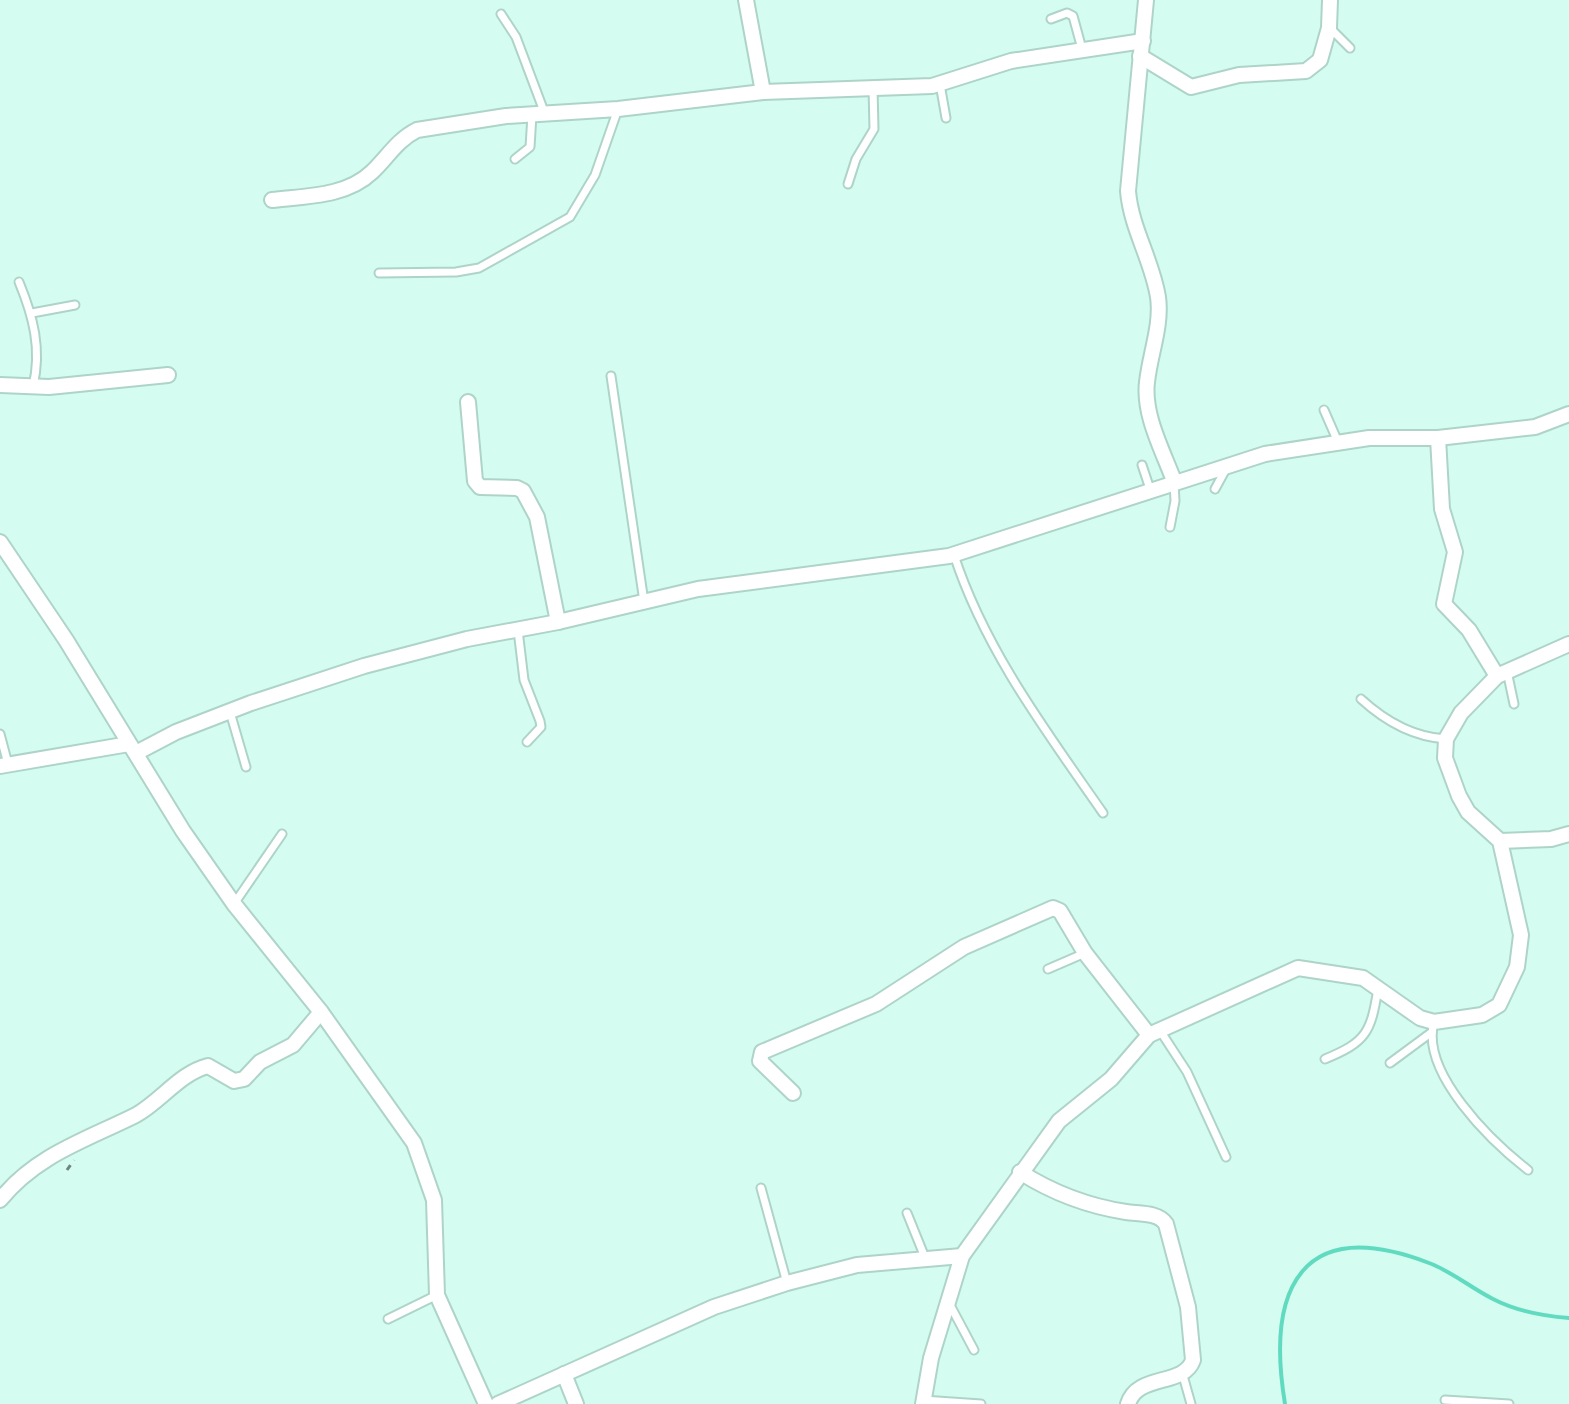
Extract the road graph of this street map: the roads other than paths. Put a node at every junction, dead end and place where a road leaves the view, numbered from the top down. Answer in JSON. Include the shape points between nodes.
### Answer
{"nodes":[{"id":1,"x":746,"y":0,"type":"edge"},
{"id":2,"x":1146,"y":0,"type":"edge"},
{"id":3,"x":1330,"y":0,"type":"edge"},
{"id":4,"x":501,"y":14,"type":"dead end"},
{"id":5,"x":1051,"y":19,"type":"dead end"},
{"id":6,"x":1329,"y":28,"type":"junction"},
{"id":7,"x":1143,"y":41,"type":"junction"},
{"id":8,"x":1350,"y":48,"type":"dead end"},
{"id":9,"x":1082,"y":49,"type":"junction"},
{"id":10,"x":1140,"y":56,"type":"junction"},
{"id":11,"x":940,"y":84,"type":"junction"},
{"id":12,"x":873,"y":88,"type":"junction"},
{"id":13,"x":763,"y":92,"type":"junction"},
{"id":14,"x":618,"y":109,"type":"junction"},
{"id":15,"x":538,"y":114,"type":"junction"},
{"id":16,"x":946,"y":118,"type":"dead end"},
{"id":17,"x":515,"y":159,"type":"dead end"},
{"id":18,"x":848,"y":184,"type":"dead end"},
{"id":19,"x":272,"y":200,"type":"dead end"},
{"id":20,"x":379,"y":273,"type":"dead end"},
{"id":21,"x":19,"y":282,"type":"dead end"},
{"id":22,"x":75,"y":305,"type":"dead end"},
{"id":23,"x":32,"y":313,"type":"junction"},
{"id":24,"x":168,"y":375,"type":"dead end"},
{"id":25,"x":611,"y":376,"type":"dead end"},
{"id":26,"x":0,"y":385,"type":"edge"},
{"id":27,"x":33,"y":386,"type":"junction"},
{"id":28,"x":468,"y":402,"type":"dead end"},
{"id":29,"x":1324,"y":410,"type":"dead end"},
{"id":30,"x":1569,"y":414,"type":"edge"},
{"id":31,"x":1438,"y":438,"type":"junction"},
{"id":32,"x":1338,"y":442,"type":"junction"},
{"id":33,"x":1142,"y":465,"type":"dead end"},
{"id":34,"x":1228,"y":465,"type":"junction"},
{"id":35,"x":1174,"y":481,"type":"junction"},
{"id":36,"x":1150,"y":489,"type":"junction"},
{"id":37,"x":1215,"y":489,"type":"dead end"},
{"id":38,"x":1170,"y":527,"type":"dead end"},
{"id":39,"x":0,"y":542,"type":"edge"},
{"id":40,"x":954,"y":555,"type":"junction"},
{"id":41,"x":644,"y":602,"type":"junction"},
{"id":42,"x":558,"y":622,"type":"junction"},
{"id":43,"x":518,"y":630,"type":"junction"},
{"id":44,"x":1569,"y":644,"type":"edge"},
{"id":45,"x":1502,"y":673,"type":"junction"},
{"id":46,"x":1361,"y":699,"type":"dead end"},
{"id":47,"x":1514,"y":704,"type":"dead end"},
{"id":48,"x":230,"y":711,"type":"junction"},
{"id":49,"x":0,"y":734,"type":"edge"},
{"id":50,"x":1446,"y":739,"type":"junction"},
{"id":51,"x":527,"y":742,"type":"dead end"},
{"id":52,"x":132,"y":748,"type":"junction"},
{"id":53,"x":4,"y":765,"type":"edge"},
{"id":54,"x":246,"y":767,"type":"dead end"},
{"id":55,"x":1103,"y":813,"type":"dead end"},
{"id":56,"x":282,"y":834,"type":"dead end"},
{"id":57,"x":1569,"y":834,"type":"edge"},
{"id":58,"x":1500,"y":841,"type":"junction"},
{"id":59,"x":234,"y":904,"type":"junction"},
{"id":60,"x":1085,"y":953,"type":"junction"},
{"id":61,"x":1048,"y":969,"type":"dead end"},
{"id":62,"x":1379,"y":986,"type":"junction"},
{"id":63,"x":321,"y":1012,"type":"junction"},
{"id":64,"x":1433,"y":1027,"type":"junction"},
{"id":65,"x":1154,"y":1032,"type":"junction"},
{"id":66,"x":1325,"y":1059,"type":"dead end"},
{"id":67,"x":1390,"y":1063,"type":"dead end"},
{"id":68,"x":793,"y":1093,"type":"dead end"},
{"id":69,"x":1226,"y":1157,"type":"dead end"},
{"id":70,"x":1528,"y":1170,"type":"dead end"},
{"id":71,"x":1020,"y":1172,"type":"junction"},
{"id":72,"x":761,"y":1188,"type":"dead end"},
{"id":73,"x":0,"y":1200,"type":"edge"},
{"id":74,"x":907,"y":1213,"type":"dead end"},
{"id":75,"x":962,"y":1256,"type":"junction"},
{"id":76,"x":926,"y":1260,"type":"junction"},
{"id":77,"x":787,"y":1283,"type":"junction"},
{"id":78,"x":437,"y":1295,"type":"junction"},
{"id":79,"x":947,"y":1299,"type":"junction"},
{"id":80,"x":388,"y":1319,"type":"dead end"},
{"id":81,"x":974,"y":1350,"type":"dead end"},
{"id":82,"x":1182,"y":1372,"type":"junction"},
{"id":83,"x":564,"y":1374,"type":"junction"},
{"id":84,"x":1445,"y":1400,"type":"dead end"},
{"id":85,"x":923,"y":1402,"type":"edge"},
{"id":86,"x":486,"y":1404,"type":"edge"},
{"id":87,"x":498,"y":1404,"type":"edge"},
{"id":88,"x":576,"y":1404,"type":"edge"},
{"id":89,"x":981,"y":1404,"type":"edge"},
{"id":90,"x":1128,"y":1404,"type":"edge"},
{"id":91,"x":1191,"y":1404,"type":"edge"},
{"id":92,"x":1509,"y":1404,"type":"edge"}],
"edges":[{"from":1,"to":13,"type":"street"},
{"from":2,"to":7,"type":"street"},
{"from":3,"to":6,"type":"street"},
{"from":4,"to":15,"type":"lane","via":[[516,37]]},
{"from":5,"to":9,"type":"lane","via":[[1073,16]]},
{"from":6,"to":8,"type":"lane"},
{"from":6,"to":10,"type":"street","via":[[1320,60],[1306,71],[1239,75],[1191,87]]},
{"from":7,"to":9,"type":"street"},
{"from":7,"to":10,"type":"street"},
{"from":9,"to":11,"type":"street","via":[[1011,61]]},
{"from":10,"to":35,"type":"street","via":[[1128,202],[1158,295],[1147,395]]},
{"from":11,"to":12,"type":"street"},
{"from":11,"to":16,"type":"lane"},
{"from":12,"to":13,"type":"street"},
{"from":12,"to":18,"type":"lane","via":[[874,129]]},
{"from":13,"to":14,"type":"street"},
{"from":14,"to":15,"type":"street"},
{"from":14,"to":20,"type":"lane","via":[[595,175],[570,217],[479,268]]},
{"from":15,"to":17,"type":"lane","via":[[530,147]]},
{"from":15,"to":19,"type":"street","via":[[417,130],[346,189]]},
{"from":21,"to":23,"type":"lane"},
{"from":22,"to":23,"type":"lane"},
{"from":23,"to":27,"type":"lane","via":[[37,364]]},
{"from":24,"to":27,"type":"street"},
{"from":25,"to":41,"type":"lane"},
{"from":26,"to":27,"type":"street"},
{"from":28,"to":42,"type":"street","via":[[475,481],[480,487],[517,488],[533,507]]},
{"from":29,"to":32,"type":"lane"},
{"from":30,"to":31,"type":"street","via":[[1535,427]]},
{"from":31,"to":32,"type":"street"},
{"from":31,"to":45,"type":"street","via":[[1442,509],[1455,552],[1444,604]]},
{"from":32,"to":34,"type":"street"},
{"from":33,"to":36,"type":"lane"},
{"from":34,"to":35,"type":"street"},
{"from":34,"to":37,"type":"lane"},
{"from":35,"to":36,"type":"street"},
{"from":35,"to":38,"type":"lane"},
{"from":36,"to":40,"type":"street"},
{"from":39,"to":52,"type":"street"},
{"from":40,"to":41,"type":"street","via":[[698,589]]},
{"from":40,"to":55,"type":"lane","via":[[969,601],[1001,659]]},
{"from":41,"to":42,"type":"street"},
{"from":42,"to":43,"type":"street"},
{"from":43,"to":48,"type":"street","via":[[376,662]]},
{"from":43,"to":51,"type":"lane","via":[[524,680],[540,721],[537,734]]},
{"from":44,"to":45,"type":"street"},
{"from":45,"to":47,"type":"lane"},
{"from":45,"to":50,"type":"street","via":[[1461,713]]},
{"from":46,"to":50,"type":"lane","via":[[1392,723]]},
{"from":48,"to":52,"type":"street"},
{"from":48,"to":54,"type":"lane"},
{"from":49,"to":53,"type":"lane"},
{"from":50,"to":58,"type":"street","via":[[1445,758],[1459,796],[1468,812]]},
{"from":52,"to":53,"type":"street"},
{"from":52,"to":59,"type":"street"},
{"from":56,"to":59,"type":"lane"},
{"from":57,"to":58,"type":"street"},
{"from":58,"to":64,"type":"street","via":[[1521,935],[1517,967],[1491,1011]]},
{"from":59,"to":63,"type":"street"},
{"from":60,"to":61,"type":"lane"},
{"from":60,"to":65,"type":"street"},
{"from":60,"to":68,"type":"street","via":[[1053,908],[964,947],[876,1004],[762,1052],[760,1061]]},
{"from":62,"to":64,"type":"street"},
{"from":62,"to":65,"type":"street","via":[[1363,978],[1298,968]]},
{"from":62,"to":66,"type":"lane","via":[[1367,1033],[1356,1046]]},
{"from":63,"to":73,"type":"street","via":[[293,1045],[260,1062],[244,1079],[234,1081],[208,1066],[196,1070],[137,1114],[31,1167]]},
{"from":63,"to":78,"type":"street","via":[[424,1163],[435,1211]]},
{"from":64,"to":67,"type":"lane"},
{"from":64,"to":70,"type":"lane","via":[[1444,1076],[1503,1151]]},
{"from":65,"to":69,"type":"lane","via":[[1187,1072]]},
{"from":65,"to":71,"type":"street","via":[[1111,1079],[1064,1115]]},
{"from":71,"to":75,"type":"street"},
{"from":71,"to":82,"type":"street","via":[[1066,1197],[1163,1219],[1193,1336],[1193,1360]]},
{"from":72,"to":77,"type":"lane"},
{"from":74,"to":76,"type":"lane"},
{"from":75,"to":76,"type":"street"},
{"from":75,"to":79,"type":"street"},
{"from":76,"to":77,"type":"street","via":[[857,1265]]},
{"from":77,"to":83,"type":"street","via":[[714,1307]]},
{"from":78,"to":80,"type":"lane"},
{"from":78,"to":86,"type":"street"},
{"from":79,"to":81,"type":"lane"},
{"from":79,"to":85,"type":"street"},
{"from":82,"to":90,"type":"street","via":[[1141,1386]]},
{"from":82,"to":91,"type":"lane"},
{"from":83,"to":87,"type":"street"},
{"from":83,"to":88,"type":"street"},
{"from":84,"to":92,"type":"lane"},
{"from":85,"to":89,"type":"lane"}]}
